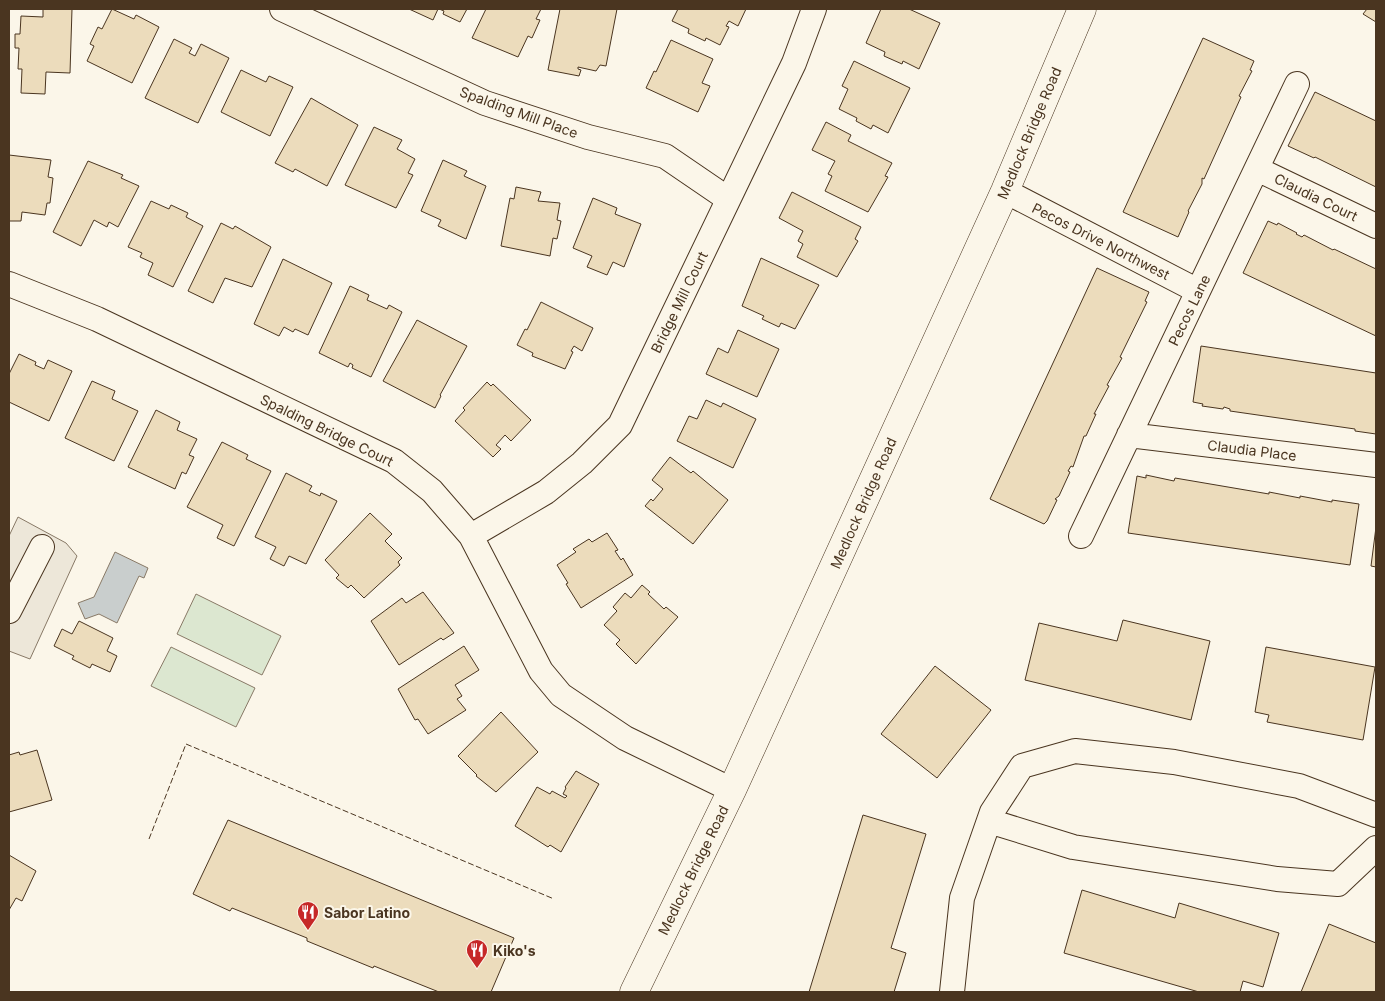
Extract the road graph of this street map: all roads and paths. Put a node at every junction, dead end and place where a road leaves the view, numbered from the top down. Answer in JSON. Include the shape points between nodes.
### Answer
{"nodes":[{"id":1,"x":282,"y":9,"type":"edge"},
{"id":2,"x":814,"y":9,"type":"edge"},
{"id":3,"x":1082,"y":9,"type":"edge"},
{"id":4,"x":1297,"y":84,"type":"dead end"},
{"id":5,"x":1256,"y":169,"type":"junction"},
{"id":6,"x":1005,"y":191,"type":"junction"},
{"id":7,"x":728,"y":200,"type":"junction"},
{"id":8,"x":1376,"y":226,"type":"edge"},
{"id":9,"x":9,"y":284,"type":"edge"},
{"id":10,"x":1198,"y":291,"type":"junction"},
{"id":11,"x":1128,"y":436,"type":"junction"},
{"id":12,"x":1376,"y":465,"type":"edge"},
{"id":13,"x":471,"y":536,"type":"junction"},
{"id":14,"x":1081,"y":536,"type":"dead end"},
{"id":15,"x":42,"y":547,"type":"dead end"},
{"id":16,"x":9,"y":611,"type":"edge"},
{"id":17,"x":732,"y":790,"type":"junction"},
{"id":18,"x":1376,"y":816,"type":"edge"},
{"id":19,"x":989,"y":821,"type":"junction"},
{"id":20,"x":1376,"y":848,"type":"edge"},
{"id":21,"x":639,"y":990,"type":"edge"},
{"id":22,"x":952,"y":992,"type":"edge"}],
"edges":[{"from":1,"to":7,"type":"street","name":"Spalding Mill Place","via":[[485,102],[588,137],[665,156]]},
{"from":2,"to":7,"type":"street","name":"Bridge Mill Court","via":[[794,63]]},
{"from":3,"to":6,"type":"main road","name":"Medlock Bridge Road"},
{"from":4,"to":5,"type":"street","name":"Pecos Lane"},
{"from":5,"to":8,"type":"street","name":"Claudia Court"},
{"from":5,"to":10,"type":"street","name":"Pecos Lane"},
{"from":6,"to":10,"type":"street","name":"Pecos Drive Northwest"},
{"from":6,"to":17,"type":"main road","name":"Medlock Bridge Road"},
{"from":7,"to":13,"type":"street","name":"Bridge Mill Court","via":[[620,425],[582,463],[546,492]]},
{"from":9,"to":13,"type":"street","name":"Spalding Bridge Court","via":[[97,319],[394,462],[432,491]]},
{"from":10,"to":11,"type":"street","name":"Pecos Lane"},
{"from":11,"to":12,"type":"street","name":"Claudia Place"},
{"from":11,"to":14,"type":"street","name":"Pecos Lane"},
{"from":13,"to":17,"type":"street","name":"Spalding Bridge Court","via":[[541,671],[561,695],[625,738]]},
{"from":15,"to":16,"type":"street"},
{"from":17,"to":21,"type":"main road","name":"Medlock Bridge Road"},
{"from":18,"to":19,"type":"street","via":[[1300,786],[1174,762],[1075,750],[1022,766]]},
{"from":19,"to":20,"type":"street","via":[[1073,847],[1277,879],[1338,884]]},
{"from":19,"to":22,"type":"street","via":[[962,898]]}]}
